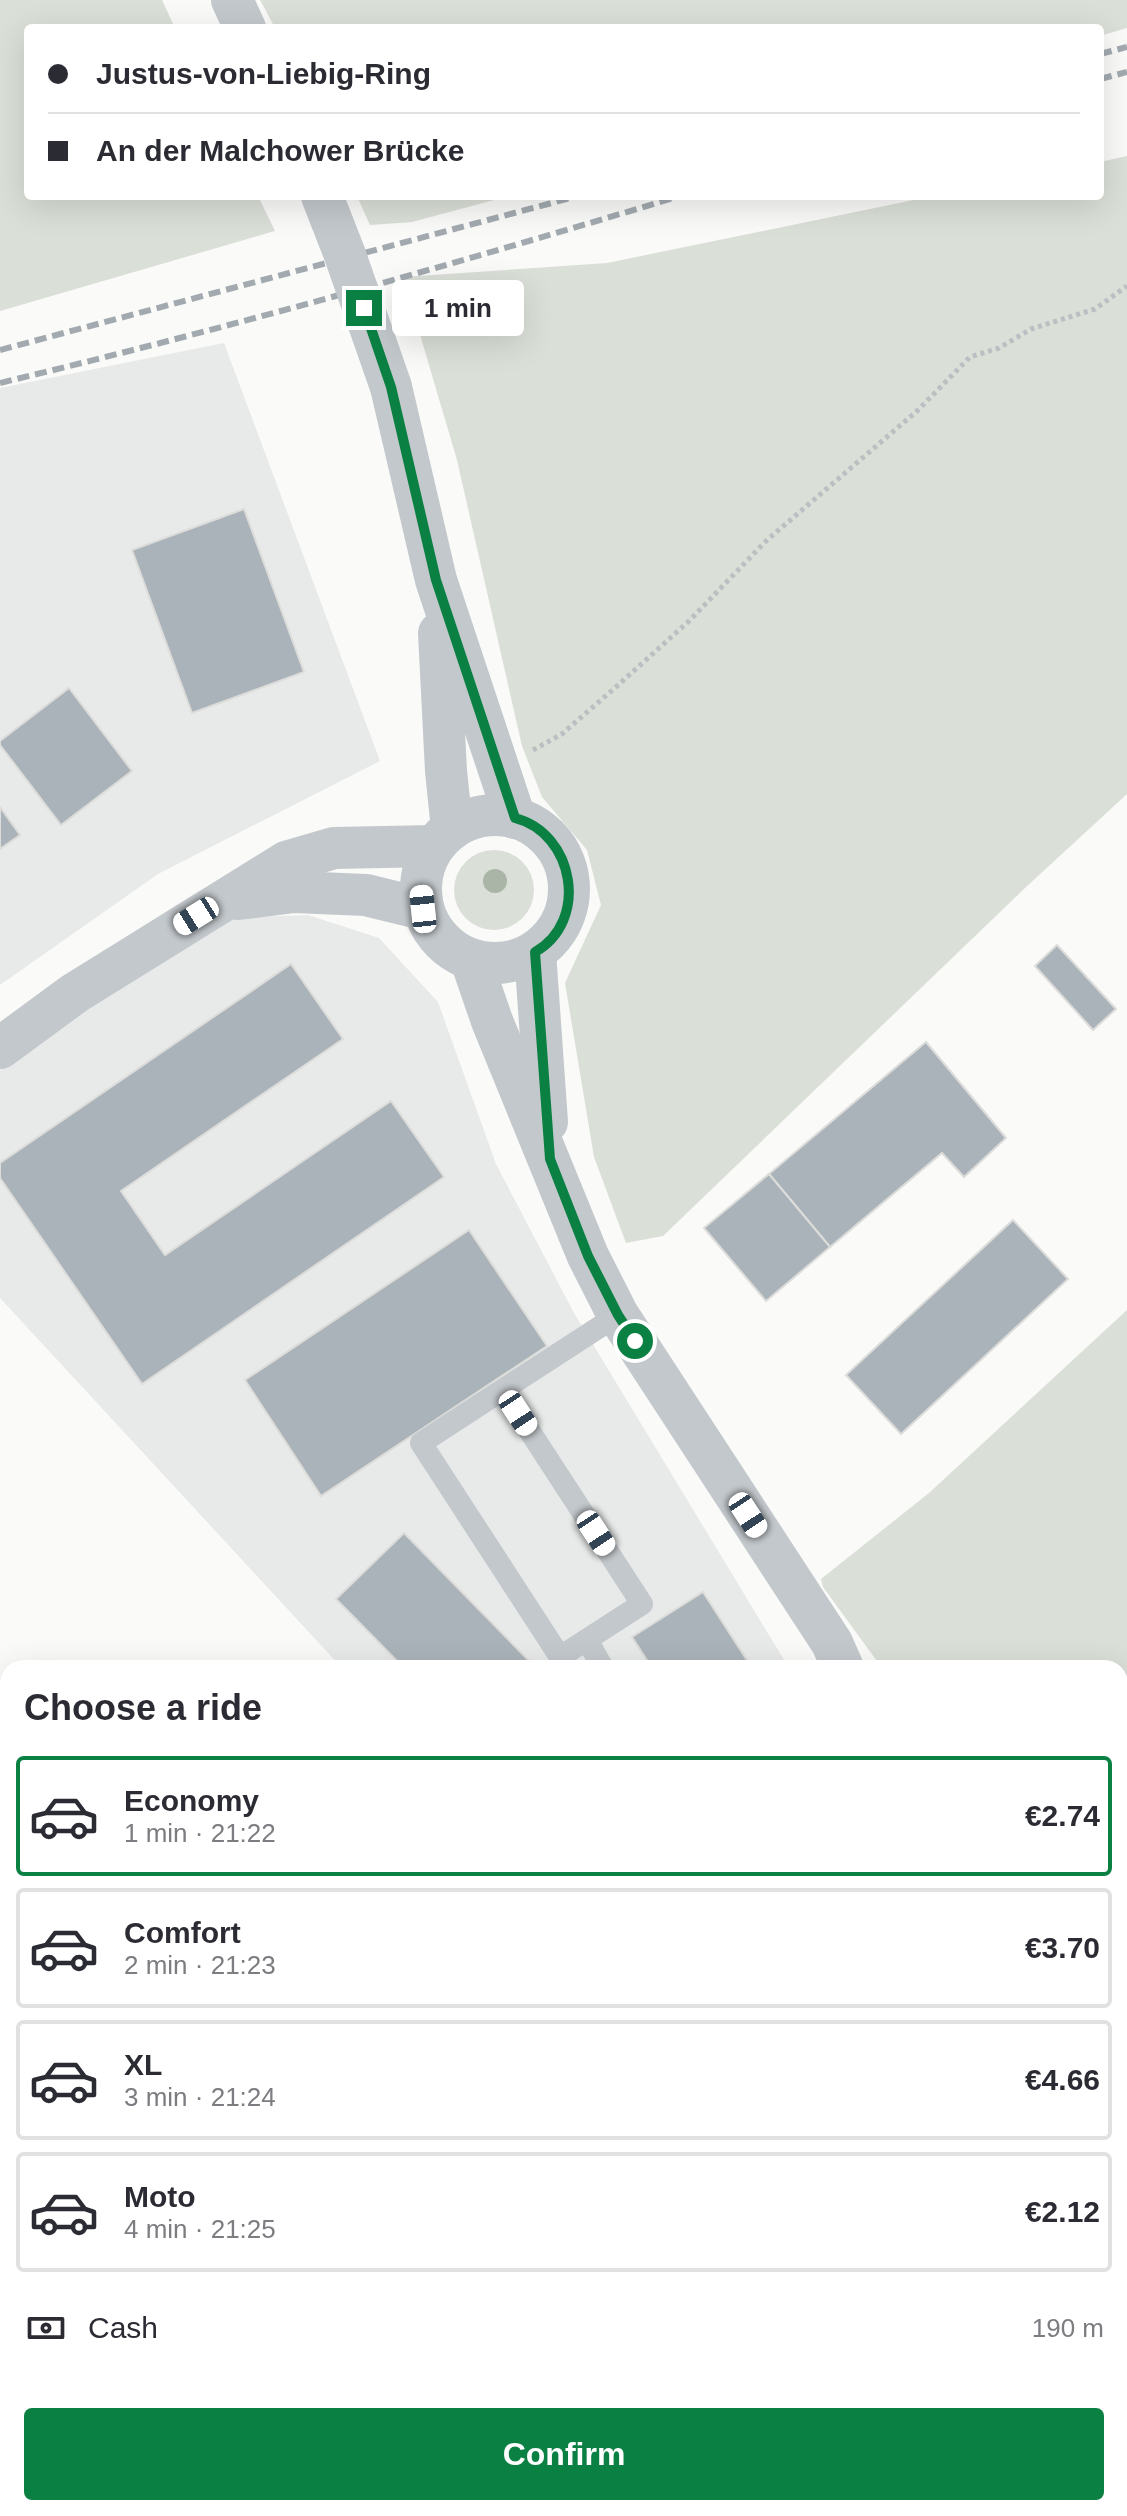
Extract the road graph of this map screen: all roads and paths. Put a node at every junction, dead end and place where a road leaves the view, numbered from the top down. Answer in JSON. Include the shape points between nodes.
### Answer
{"nodes":[{"id":1,"x":232,"y":0,"type":"edge"},
{"id":2,"x":243,"y":24,"type":"edge"},
{"id":3,"x":324,"y":200,"type":"edge"},
{"id":4,"x":1127,"y":286,"type":"edge"},
{"id":5,"x":436,"y":580,"type":"junction"},
{"id":6,"x":521,"y":757,"type":"dead end"},
{"id":7,"x":515,"y":818,"type":"junction"},
{"id":8,"x":443,"y":838,"type":"junction"},
{"id":9,"x":221,"y":901,"type":"junction"},
{"id":10,"x":423,"y":909,"type":"junction"},
{"id":11,"x":535,"y":952,"type":"junction"},
{"id":12,"x":471,"y":960,"type":"junction"},
{"id":13,"x":0,"y":1048,"type":"edge"},
{"id":14,"x":550,"y":1159,"type":"junction"},
{"id":15,"x":618,"y":1315,"type":"junction"},
{"id":16,"x":503,"y":1390,"type":"junction"},
{"id":17,"x":587,"y":1640,"type":"junction"},
{"id":18,"x":598,"y":1660,"type":"edge"},
{"id":19,"x":839,"y":1660,"type":"edge"}],
"edges":[{"from":1,"to":2,"type":"street"},
{"from":3,"to":5,"type":"street","bridge":true,"via":[[391,387]]},
{"from":4,"to":6,"type":"path","via":[[1095,309],[1031,329],[970,357],[917,411],[766,541],[617,686],[562,734]]},
{"from":5,"to":7,"type":"street"},
{"from":5,"to":8,"type":"street","via":[[446,771]]},
{"from":7,"to":8,"type":"street","via":[[478,816]]},
{"from":7,"to":11,"type":"street","via":[[547,836],[562,856],[569,881],[568,906],[558,930]]},
{"from":8,"to":9,"type":"street","via":[[320,850],[286,862]]},
{"from":8,"to":10,"type":"street","via":[[425,862]]},
{"from":9,"to":10,"type":"street","via":[[294,892],[366,895]]},
{"from":9,"to":13,"type":"street","via":[[75,993]]},
{"from":10,"to":12,"type":"street","via":[[449,949]]},
{"from":11,"to":12,"type":"street","via":[[494,964]]},
{"from":11,"to":14,"type":"street"},
{"from":12,"to":14,"type":"street"},
{"from":14,"to":15,"type":"street"},
{"from":15,"to":16,"type":"lane"},
{"from":15,"to":19,"type":"street"},
{"from":16,"to":17,"type":"lane","via":[[642,1604]]},
{"from":16,"to":17,"type":"lane","via":[[421,1443],[560,1657]]},
{"from":17,"to":18,"type":"lane"}]}
